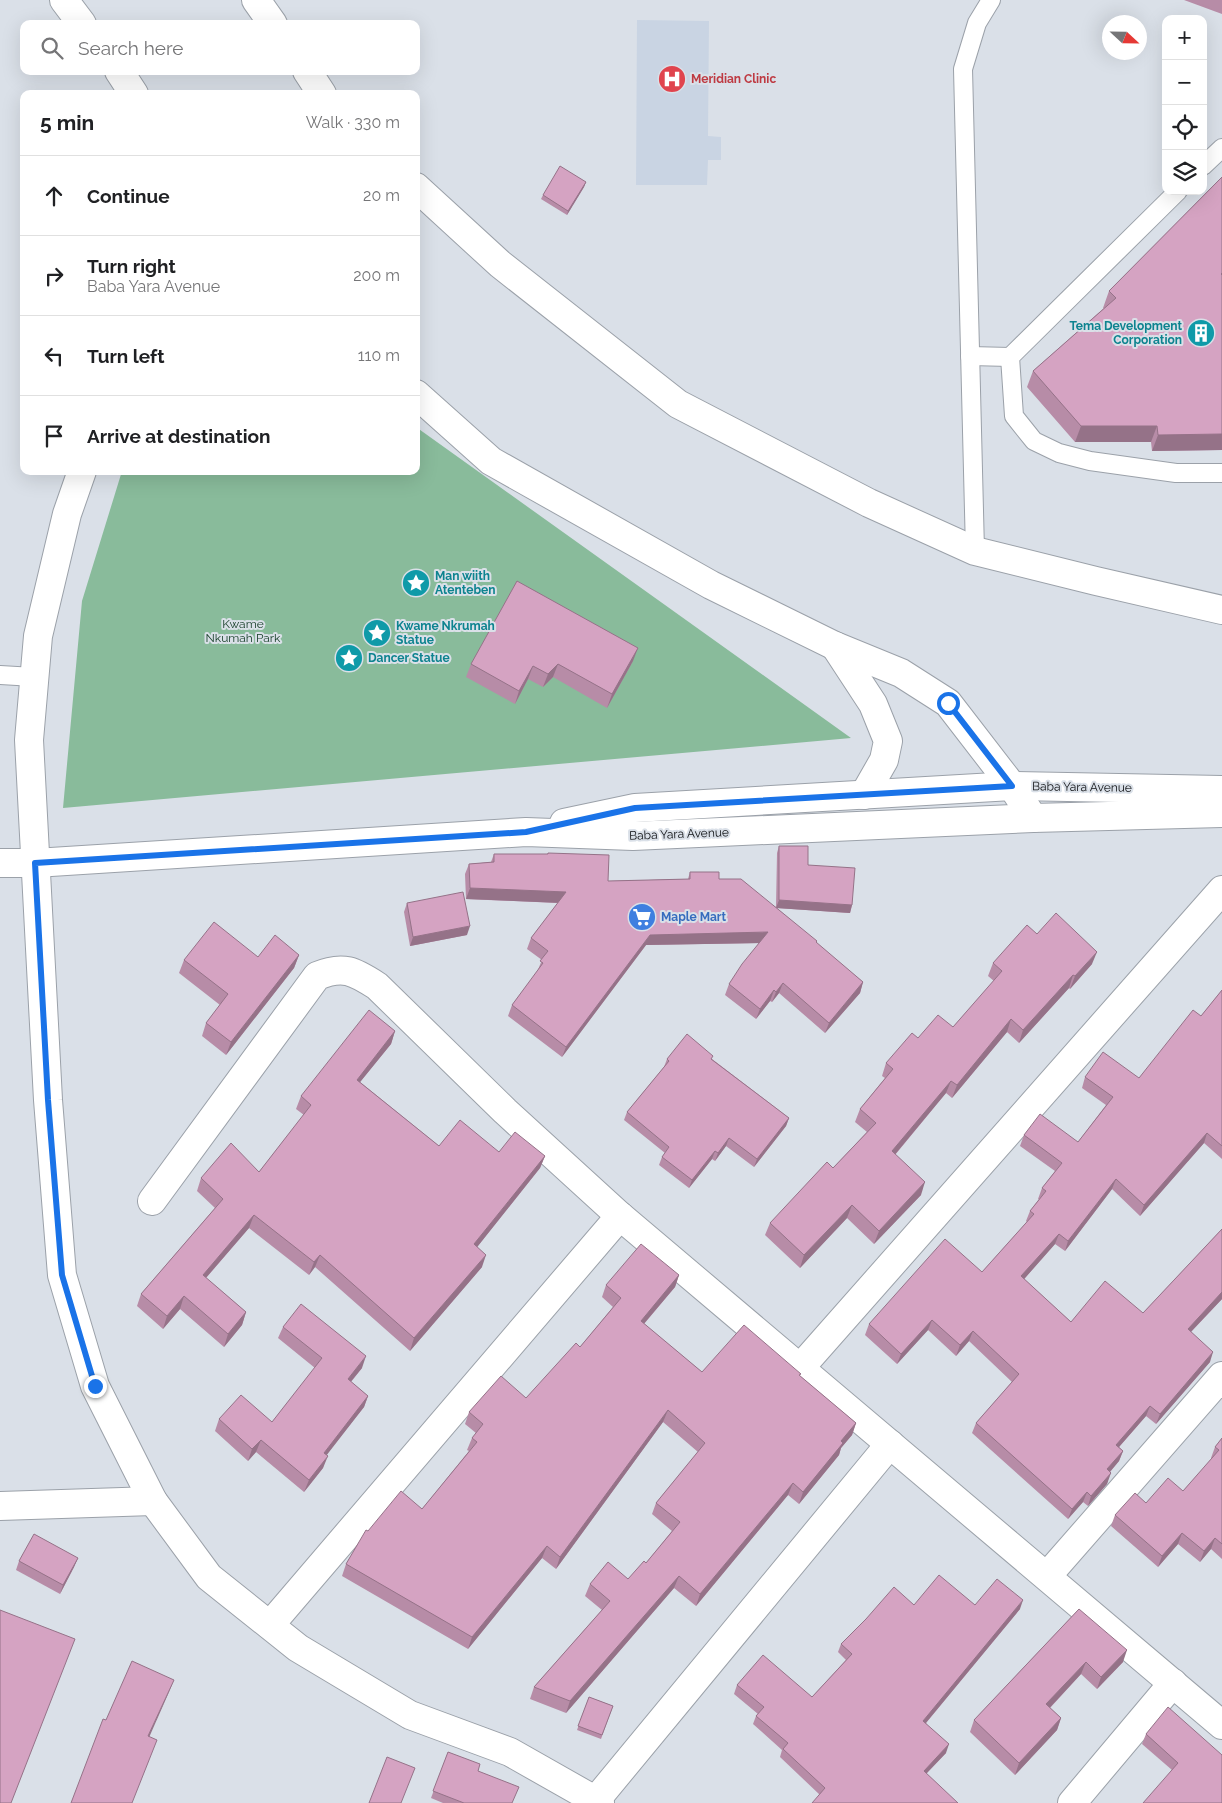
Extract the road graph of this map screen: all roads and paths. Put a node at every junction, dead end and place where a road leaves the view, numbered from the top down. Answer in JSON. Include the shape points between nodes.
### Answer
{"nodes":[{"id":1,"x":64,"y":0,"type":"edge"},
{"id":2,"x":256,"y":0,"type":"edge"},
{"id":3,"x":990,"y":0,"type":"edge"},
{"id":4,"x":79,"y":20,"type":"edge"},
{"id":5,"x":270,"y":20,"type":"edge"},
{"id":6,"x":122,"y":75,"type":"edge"},
{"id":7,"x":310,"y":75,"type":"edge"},
{"id":8,"x":131,"y":90,"type":"edge"},
{"id":9,"x":319,"y":90,"type":"edge"},
{"id":10,"x":1222,"y":148,"type":"edge"},
{"id":11,"x":1207,"y":162,"type":"edge"},
{"id":12,"x":420,"y":191,"type":"edge"},
{"id":13,"x":1174,"y":195,"type":"edge"},
{"id":14,"x":970,"y":356,"type":"junction"},
{"id":15,"x":1010,"y":357,"type":"junction"},
{"id":16,"x":420,"y":398,"type":"edge"},
{"id":17,"x":1222,"y":473,"type":"edge"},
{"id":18,"x":81,"y":475,"type":"edge"},
{"id":19,"x":975,"y":551,"type":"junction"},
{"id":20,"x":1222,"y":610,"type":"edge"},
{"id":21,"x":834,"y":646,"type":"junction"},
{"id":22,"x":0,"y":676,"type":"edge"},
{"id":23,"x":34,"y":677,"type":"junction"},
{"id":24,"x":1012,"y":786,"type":"junction"},
{"id":25,"x":1222,"y":790,"type":"edge"},
{"id":26,"x":864,"y":795,"type":"junction"},
{"id":27,"x":1222,"y":812,"type":"edge"},
{"id":28,"x":1033,"y":818,"type":"junction"},
{"id":29,"x":526,"y":832,"type":"junction"},
{"id":30,"x":0,"y":863,"type":"edge"},
{"id":31,"x":35,"y":863,"type":"junction"},
{"id":32,"x":1222,"y":890,"type":"edge"},
{"id":33,"x":152,"y":1201,"type":"dead end"},
{"id":34,"x":620,"y":1216,"type":"junction"},
{"id":35,"x":800,"y":1368,"type":"junction"},
{"id":36,"x":1222,"y":1376,"type":"edge"},
{"id":37,"x":890,"y":1444,"type":"junction"},
{"id":38,"x":153,"y":1501,"type":"junction"},
{"id":39,"x":0,"y":1506,"type":"edge"},
{"id":40,"x":1046,"y":1576,"type":"junction"},
{"id":41,"x":270,"y":1625,"type":"junction"},
{"id":42,"x":1174,"y":1683,"type":"junction"},
{"id":43,"x":1222,"y":1725,"type":"edge"},
{"id":44,"x":598,"y":1802,"type":"edge"},
{"id":45,"x":1072,"y":1803,"type":"edge"}],
"edges":[{"from":1,"to":4,"type":"street"},
{"from":2,"to":5,"type":"street"},
{"from":3,"to":14,"type":"lane","via":[[977,23],[963,69]]},
{"from":6,"to":8,"type":"street"},
{"from":7,"to":9,"type":"street"},
{"from":10,"to":11,"type":"lane"},
{"from":12,"to":19,"type":"street","via":[[500,264],[678,404],[869,503]]},
{"from":13,"to":15,"type":"lane"},
{"from":14,"to":15,"type":"lane"},
{"from":14,"to":19,"type":"lane"},
{"from":15,"to":17,"type":"lane","via":[[1014,416],[1034,441],[1059,453],[1090,461],[1176,472]]},
{"from":16,"to":21,"type":"street","via":[[491,461],[711,586]]},
{"from":18,"to":23,"type":"street","via":[[67,514],[38,636]]},
{"from":19,"to":20,"type":"street"},
{"from":21,"to":24,"type":"street","via":[[901,673],[948,703]]},
{"from":21,"to":26,"type":"street","via":[[873,704],[888,741],[884,760]]},
{"from":22,"to":23,"type":"lane"},
{"from":23,"to":31,"type":"street","via":[[29,740]]},
{"from":24,"to":25,"type":"street","name":"Baba Yara Avenue"},
{"from":24,"to":26,"type":"street","name":"Baba Yara Avenue"},
{"from":24,"to":28,"type":"street"},
{"from":26,"to":29,"type":"street","name":"Baba Yara Avenue","via":[[635,808]]},
{"from":27,"to":28,"type":"street","name":"Baba Yara Avenue"},
{"from":28,"to":29,"type":"street","name":"Baba Yara Avenue","via":[[633,836]]},
{"from":29,"to":31,"type":"street","name":"Baba Yara Avenue"},
{"from":30,"to":31,"type":"street","name":"Baba Yara Avenue"},
{"from":31,"to":38,"type":"street","via":[[48,1100],[62,1275],[95,1386]]},
{"from":32,"to":35,"type":"street"},
{"from":33,"to":34,"type":"street","via":[[317,976],[331,970],[346,969],[377,986],[505,1111]]},
{"from":34,"to":35,"type":"street"},
{"from":34,"to":41,"type":"street"},
{"from":35,"to":37,"type":"street"},
{"from":36,"to":40,"type":"street"},
{"from":37,"to":40,"type":"street"},
{"from":37,"to":44,"type":"street"},
{"from":38,"to":39,"type":"street"},
{"from":38,"to":41,"type":"street","via":[[209,1577]]},
{"from":40,"to":42,"type":"street"},
{"from":41,"to":44,"type":"street","via":[[298,1648],[410,1715],[510,1752]]},
{"from":42,"to":43,"type":"street"},
{"from":42,"to":45,"type":"street"}]}
